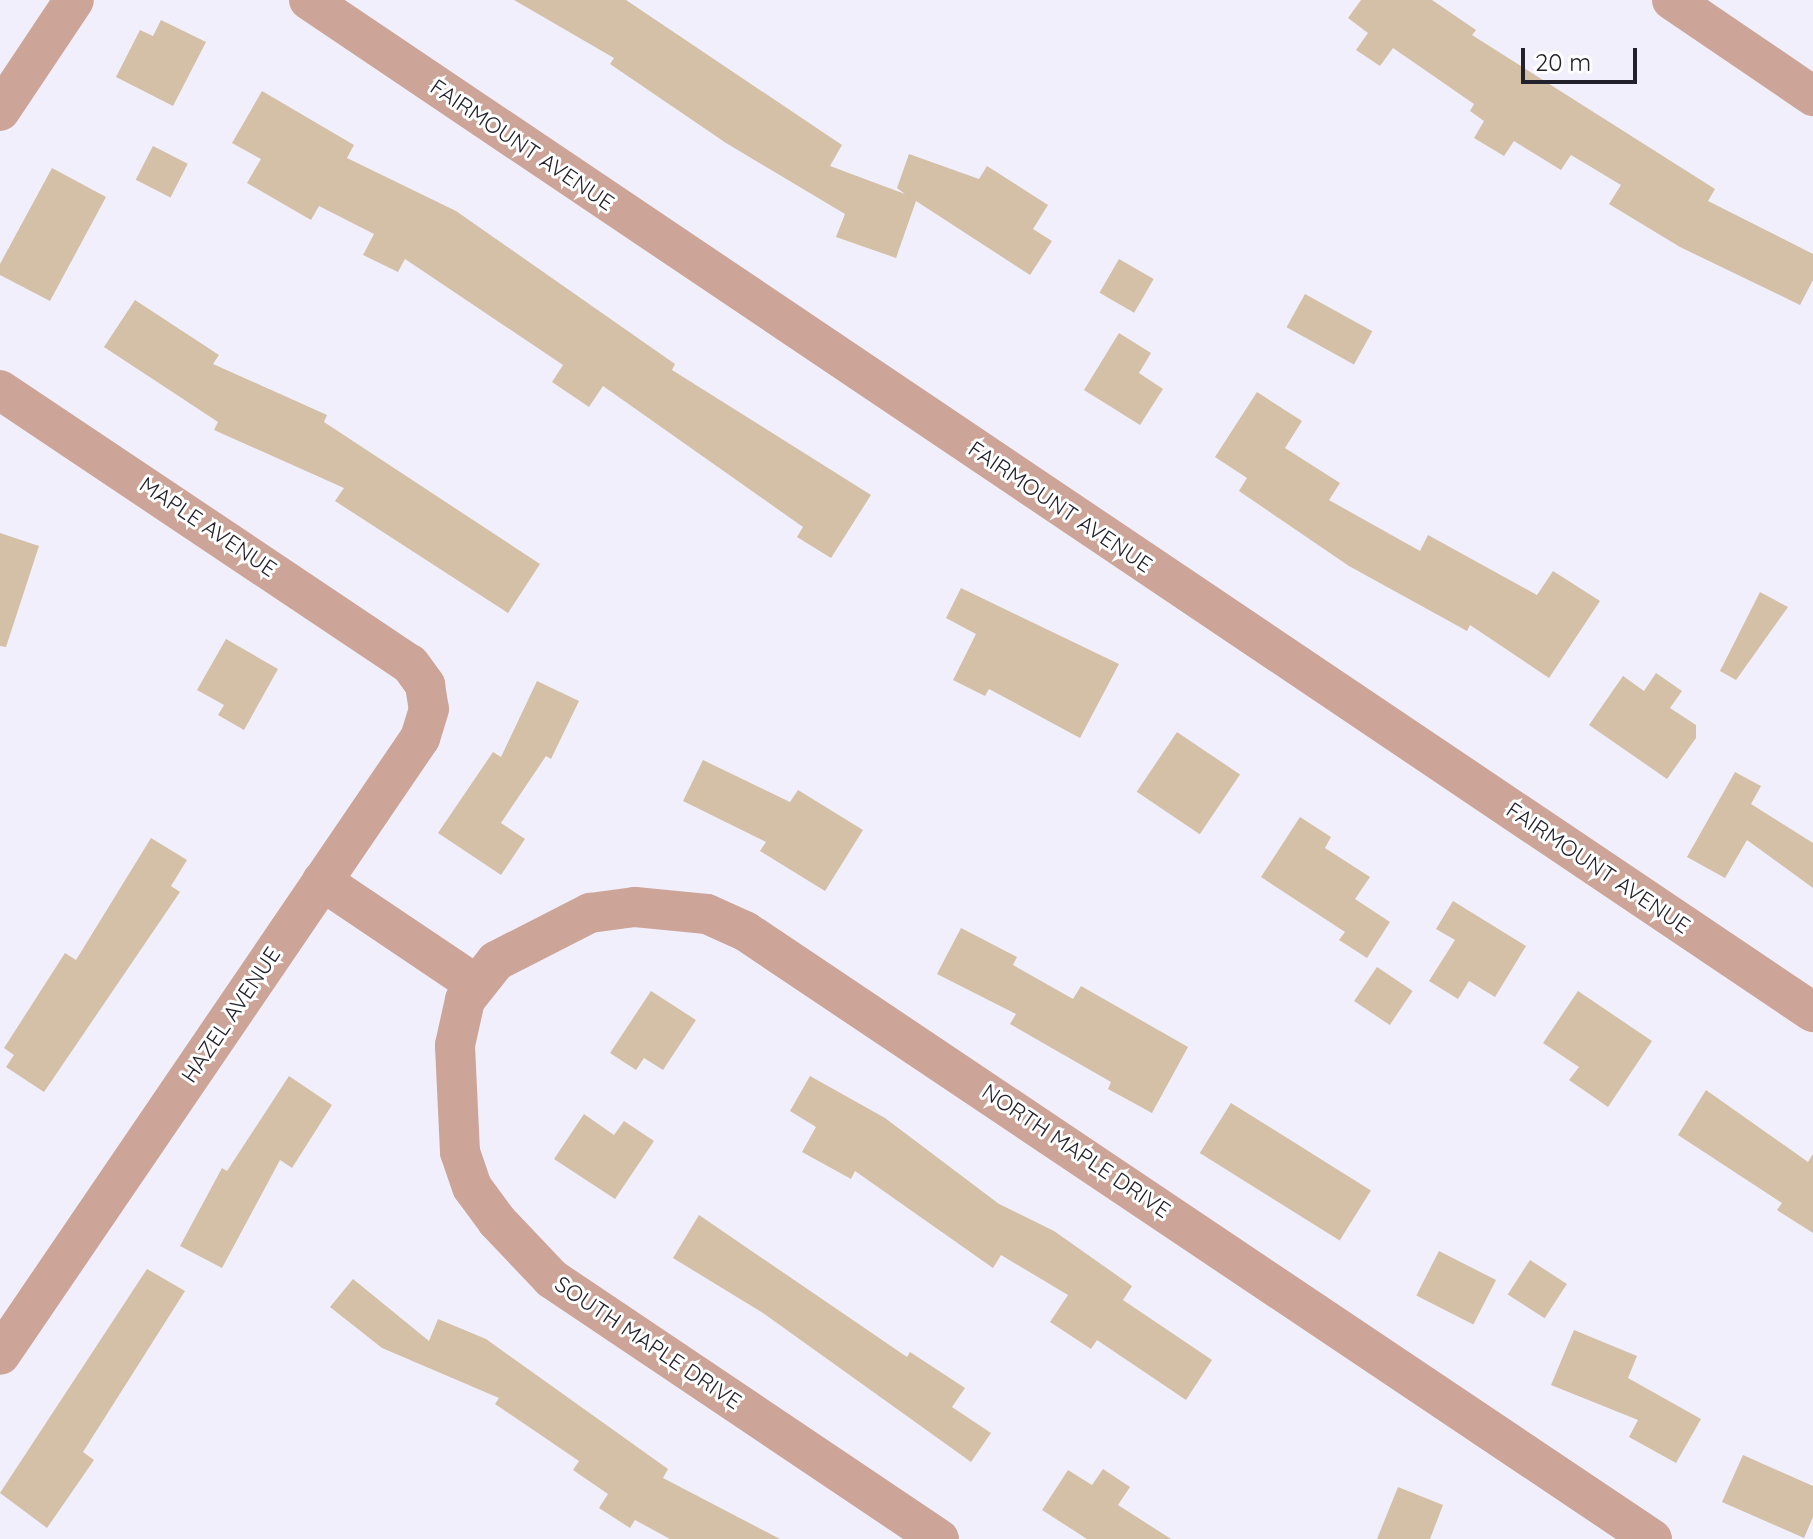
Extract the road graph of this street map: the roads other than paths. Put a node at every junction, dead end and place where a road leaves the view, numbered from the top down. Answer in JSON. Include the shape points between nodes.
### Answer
{"nodes":[{"id":1,"x":74,"y":0,"type":"edge"},
{"id":2,"x":309,"y":0,"type":"edge"},
{"id":3,"x":1672,"y":0,"type":"edge"},
{"id":4,"x":1813,"y":96,"type":"edge"},
{"id":5,"x":0,"y":111,"type":"edge"},
{"id":6,"x":0,"y":390,"type":"edge"},
{"id":7,"x":413,"y":667,"type":"joint"},
{"id":8,"x":322,"y":881,"type":"junction"},
{"id":9,"x":474,"y":983,"type":"junction"},
{"id":10,"x":1813,"y":1012,"type":"edge"},
{"id":11,"x":0,"y":1355,"type":"edge"},
{"id":12,"x":939,"y":1539,"type":"edge"},
{"id":13,"x":1652,"y":1539,"type":"edge"}],
"edges":[{"from":1,"to":5,"type":"street"},
{"from":2,"to":10,"type":"street","name":"FAIRMOUNT AVENUE"},
{"from":3,"to":4,"type":"street"},
{"from":6,"to":7,"type":"street","name":"MAPLE AVENUE"},
{"from":7,"to":8,"type":"street","name":"HAZEL AVENUE","via":[[425,685],[426,723]]},
{"from":8,"to":9,"type":"street"},
{"from":8,"to":11,"type":"street","name":"HAZEL AVENUE"},
{"from":9,"to":12,"type":"street","name":"SOUTH MAPLE DRIVE","via":[[455,1045],[455,1113],[472,1187],[497,1221],[552,1279]]},
{"from":9,"to":13,"type":"street","name":"NORTH MAPLE DRIVE","via":[[506,955],[590,913],[672,908],[745,931]]}]}
